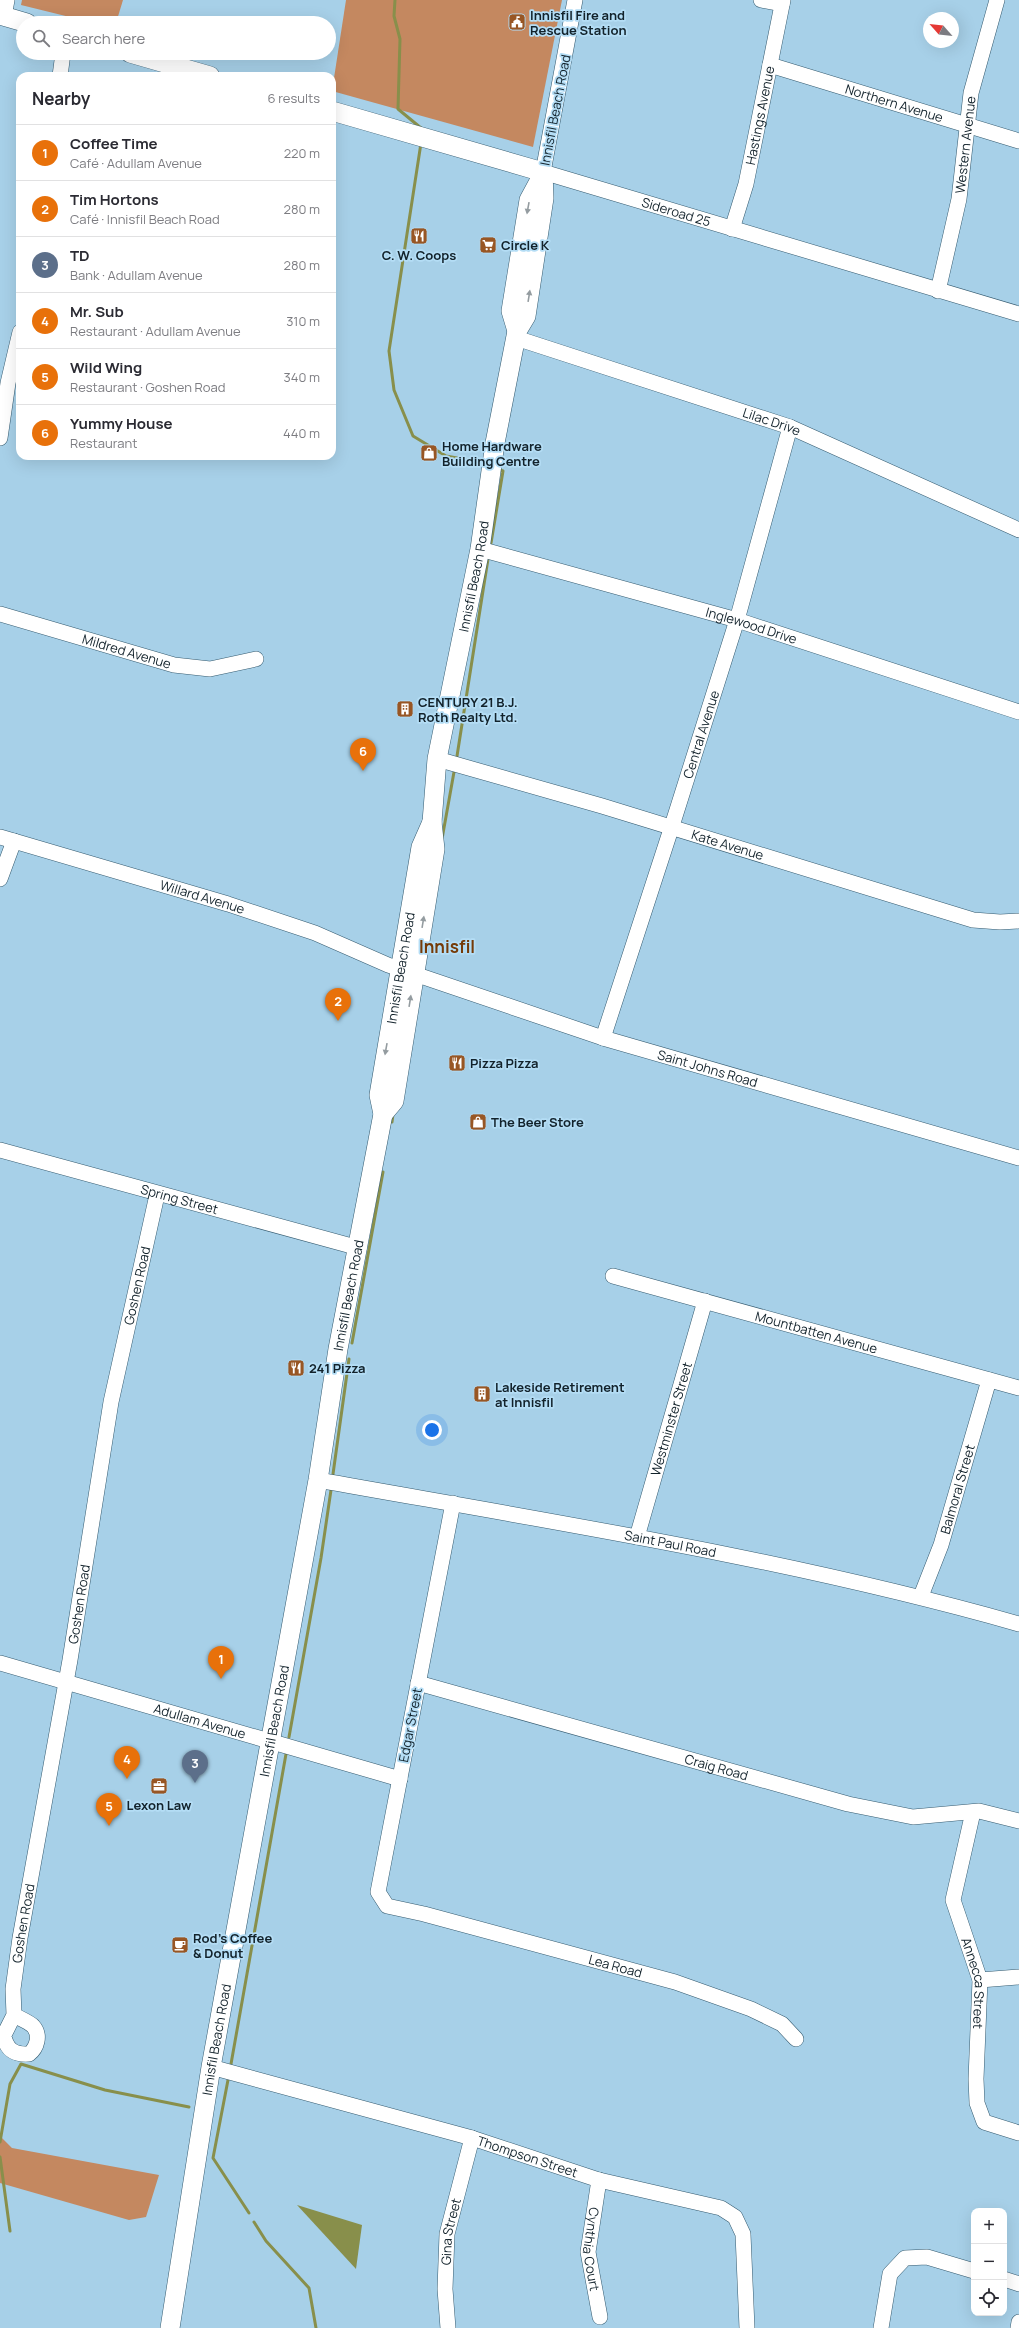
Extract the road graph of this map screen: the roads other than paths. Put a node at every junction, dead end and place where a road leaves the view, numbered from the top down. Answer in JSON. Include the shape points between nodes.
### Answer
{"nodes":[{"id":1,"x":575,"y":0,"type":"edge"},
{"id":2,"x":761,"y":0,"type":"edge"},
{"id":3,"x":998,"y":0,"type":"edge"},
{"id":4,"x":782,"y":2,"type":"edge"},
{"id":5,"x":4,"y":10,"type":"edge"},
{"id":6,"x":16,"y":17,"type":"edge"},
{"id":7,"x":62,"y":60,"type":"edge"},
{"id":8,"x":154,"y":60,"type":"edge"},
{"id":9,"x":770,"y":65,"type":"junction"},
{"id":10,"x":61,"y":72,"type":"edge"},
{"id":11,"x":196,"y":72,"type":"edge"},
{"id":12,"x":336,"y":112,"type":"edge"},
{"id":13,"x":969,"y":127,"type":"junction"},
{"id":14,"x":1019,"y":141,"type":"edge"},
{"id":15,"x":543,"y":172,"type":"junction"},
{"id":16,"x":732,"y":229,"type":"junction"},
{"id":17,"x":938,"y":291,"type":"junction"},
{"id":18,"x":1019,"y":314,"type":"edge"},
{"id":19,"x":516,"y":335,"type":"junction"},
{"id":20,"x":16,"y":344,"type":"edge"},
{"id":21,"x":4,"y":381,"type":"edge"},
{"id":22,"x":790,"y":427,"type":"junction"},
{"id":23,"x":0,"y":438,"type":"edge"},
{"id":24,"x":1019,"y":530,"type":"edge"},
{"id":25,"x":480,"y":549,"type":"junction"},
{"id":26,"x":0,"y":614,"type":"edge"},
{"id":27,"x":737,"y":620,"type":"junction"},
{"id":28,"x":256,"y":659,"type":"dead end"},
{"id":29,"x":1019,"y":712,"type":"edge"},
{"id":30,"x":437,"y":759,"type":"junction"},
{"id":31,"x":672,"y":829,"type":"junction"},
{"id":32,"x":7,"y":839,"type":"edge"},
{"id":33,"x":0,"y":879,"type":"edge"},
{"id":34,"x":1019,"y":920,"type":"edge"},
{"id":35,"x":407,"y":972,"type":"junction"},
{"id":36,"x":603,"y":1038,"type":"junction"},
{"id":37,"x":0,"y":1150,"type":"edge"},
{"id":38,"x":1019,"y":1158,"type":"edge"},
{"id":39,"x":157,"y":1195,"type":"junction"},
{"id":40,"x":359,"y":1248,"type":"junction"},
{"id":41,"x":613,"y":1276,"type":"dead end"},
{"id":42,"x":705,"y":1301,"type":"junction"},
{"id":43,"x":989,"y":1380,"type":"junction"},
{"id":44,"x":1019,"y":1388,"type":"edge"},
{"id":45,"x":318,"y":1480,"type":"junction"},
{"id":46,"x":452,"y":1504,"type":"junction"},
{"id":47,"x":637,"y":1537,"type":"junction"},
{"id":48,"x":921,"y":1596,"type":"junction"},
{"id":49,"x":1019,"y":1624,"type":"edge"},
{"id":50,"x":0,"y":1663,"type":"edge"},
{"id":51,"x":66,"y":1682,"type":"junction"},
{"id":52,"x":418,"y":1683,"type":"junction"},
{"id":53,"x":270,"y":1740,"type":"junction"},
{"id":54,"x":400,"y":1779,"type":"junction"},
{"id":55,"x":973,"y":1812,"type":"junction"},
{"id":56,"x":1019,"y":1821,"type":"edge"},
{"id":57,"x":424,"y":1914,"type":"joint"},
{"id":58,"x":1019,"y":1977,"type":"edge"},
{"id":59,"x":980,"y":1980,"type":"junction"},
{"id":60,"x":14,"y":2015,"type":"dead end"},
{"id":61,"x":796,"y":2039,"type":"dead end"},
{"id":62,"x":211,"y":2067,"type":"junction"},
{"id":63,"x":1019,"y":2133,"type":"edge"},
{"id":64,"x":472,"y":2138,"type":"junction"},
{"id":65,"x":599,"y":2180,"type":"junction"},
{"id":66,"x":971,"y":2270,"type":"edge"},
{"id":67,"x":1007,"y":2280,"type":"edge"},
{"id":68,"x":1019,"y":2284,"type":"edge"},
{"id":69,"x":600,"y":2317,"type":"dead end"},
{"id":70,"x":1019,"y":2322,"type":"edge"},
{"id":71,"x":170,"y":2328,"type":"edge"},
{"id":72,"x":448,"y":2328,"type":"edge"},
{"id":73,"x":747,"y":2328,"type":"edge"},
{"id":74,"x":881,"y":2328,"type":"edge"},
{"id":75,"x":1018,"y":2328,"type":"edge"}],
"edges":[{"from":1,"to":15,"type":"street","name":"Innisfil Beach Road"},
{"from":2,"to":4,"type":"street"},
{"from":3,"to":13,"type":"street","name":"Western Avenue","via":[[972,93]]},
{"from":4,"to":9,"type":"street","name":"Hastings Avenue"},
{"from":5,"to":6,"type":"main road"},
{"from":7,"to":10,"type":"street"},
{"from":8,"to":11,"type":"main road"},
{"from":9,"to":13,"type":"street","name":"Northern Avenue"},
{"from":9,"to":16,"type":"street","name":"Hastings Avenue","via":[[746,184]]},
{"from":12,"to":15,"type":"main road","name":"Sideroad 25"},
{"from":13,"to":14,"type":"street","name":"Northern Avenue"},
{"from":13,"to":17,"type":"street","name":"Western Avenue","via":[[959,199]]},
{"from":15,"to":16,"type":"street","name":"Sideroad 25"},
{"from":15,"to":19,"type":"main road","name":"Innisfil Beach Road","via":[[529,200],[511,312]]},
{"from":16,"to":17,"type":"street","name":"Sideroad 25"},
{"from":17,"to":18,"type":"street","name":"Sideroad 25"},
{"from":19,"to":22,"type":"street","name":"Lilac Drive"},
{"from":19,"to":25,"type":"main road","name":"Innisfil Beach Road","via":[[495,443]]},
{"from":20,"to":21,"type":"street"},
{"from":21,"to":23,"type":"street"},
{"from":22,"to":24,"type":"street","name":"Lilac Drive"},
{"from":22,"to":27,"type":"street","name":"Central Avenue"},
{"from":25,"to":27,"type":"street","name":"Inglewood Drive"},
{"from":25,"to":30,"type":"main road","name":"Innisfil Beach Road"},
{"from":26,"to":28,"type":"street","name":"Mildred Avenue","via":[[174,665],[210,669]]},
{"from":27,"to":29,"type":"street","name":"Inglewood Drive"},
{"from":27,"to":31,"type":"street","name":"Central Avenue"},
{"from":30,"to":31,"type":"street","name":"Kate Avenue","via":[[602,806]]},
{"from":30,"to":35,"type":"main road","name":"Innisfil Beach Road","via":[[432,822],[435,849]]},
{"from":31,"to":34,"type":"street","name":"Kate Avenue","via":[[973,920]]},
{"from":31,"to":36,"type":"street","name":"Central Avenue"},
{"from":32,"to":33,"type":"street"},
{"from":32,"to":35,"type":"street","name":"Willard Avenue","via":[[228,904],[315,933]]},
{"from":35,"to":36,"type":"street","name":"Saint Johns Road"},
{"from":35,"to":40,"type":"main road","name":"Innisfil Beach Road","via":[[394,1101],[383,1114]]},
{"from":36,"to":38,"type":"street","name":"Saint Johns Road"},
{"from":37,"to":39,"type":"street","name":"Spring Street"},
{"from":39,"to":40,"type":"street","name":"Spring Street"},
{"from":39,"to":51,"type":"street","name":"Goshen Road","via":[[111,1402]]},
{"from":40,"to":45,"type":"main road","name":"Innisfil Beach Road","via":[[338,1349]]},
{"from":41,"to":42,"type":"street","name":"Mountbatten Avenue"},
{"from":42,"to":43,"type":"street","name":"Mountbatten Avenue"},
{"from":42,"to":47,"type":"street","name":"Westminster Street"},
{"from":43,"to":44,"type":"street","name":"Mountbatten Avenue"},
{"from":43,"to":48,"type":"street","name":"Balmoral Street","via":[[941,1545]]},
{"from":45,"to":46,"type":"street","name":"Saint Paul Road"},
{"from":45,"to":53,"type":"main road","name":"Innisfil Beach Road"},
{"from":46,"to":47,"type":"street","name":"Saint Paul Road"},
{"from":46,"to":52,"type":"street","name":"Edgar Street"},
{"from":47,"to":48,"type":"street","name":"Saint Paul Road"},
{"from":48,"to":49,"type":"street","name":"Saint Paul Road"},
{"from":50,"to":51,"type":"street","name":"Adullam Avenue"},
{"from":51,"to":53,"type":"street","name":"Adullam Avenue"},
{"from":51,"to":60,"type":"street","name":"Goshen Road","via":[[20,1938],[14,1989]]},
{"from":52,"to":54,"type":"street","name":"Edgar Street"},
{"from":52,"to":55,"type":"street","name":"Craig Road","via":[[848,1804],[913,1817]]},
{"from":53,"to":54,"type":"street","name":"Adullam Avenue"},
{"from":53,"to":62,"type":"main road","name":"Innisfil Beach Road"},
{"from":54,"to":57,"type":"street","name":"Edgar Street","via":[[378,1892],[387,1906]]},
{"from":55,"to":56,"type":"street","name":"Craig Road"},
{"from":55,"to":59,"type":"street","name":"Annecca Street","via":[[953,1900]]},
{"from":57,"to":61,"type":"street","name":"Lea Road","via":[[675,1982],[751,2009],[782,2024]]},
{"from":58,"to":59,"type":"street"},
{"from":59,"to":63,"type":"street","name":"Annecca Street","via":[[977,2102],[984,2122]]},
{"from":62,"to":64,"type":"street","name":"Thompson Street"},
{"from":62,"to":71,"type":"main road","name":"Innisfil Beach Road"},
{"from":64,"to":65,"type":"street","name":"Thompson Street"},
{"from":64,"to":72,"type":"street","name":"Gina Street","via":[[447,2234],[445,2289]]},
{"from":65,"to":69,"type":"street","name":"Cynthia Court","via":[[588,2252]]},
{"from":65,"to":73,"type":"street","name":"Thompson Street","via":[[720,2208],[735,2217],[743,2234]]},
{"from":66,"to":74,"type":"street","via":[[926,2257],[905,2258],[890,2274]]},
{"from":67,"to":68,"type":"street"},
{"from":70,"to":75,"type":"street"}]}
